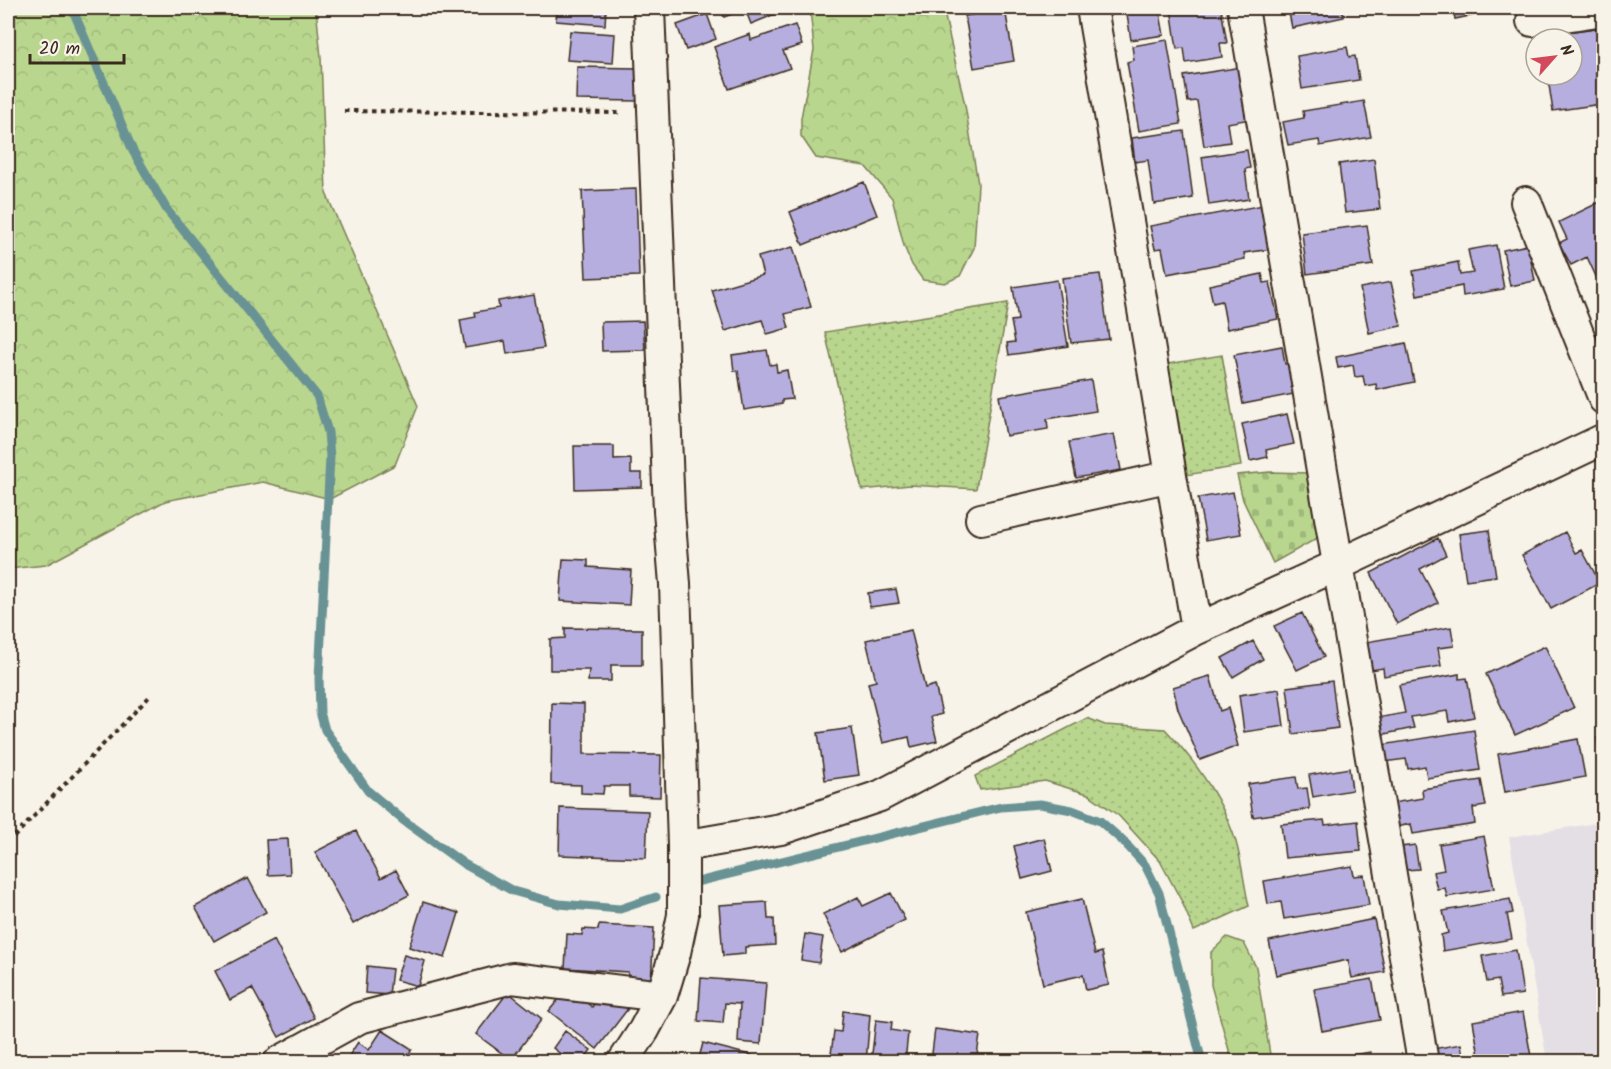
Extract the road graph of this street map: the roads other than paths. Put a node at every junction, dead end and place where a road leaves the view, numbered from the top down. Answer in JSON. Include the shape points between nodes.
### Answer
{"nodes":[{"id":1,"x":649,"y":8,"type":"edge"},
{"id":2,"x":1092,"y":8,"type":"edge"},
{"id":3,"x":1243,"y":8,"type":"edge"},
{"id":4,"x":1604,"y":10,"type":"edge"},
{"id":5,"x":1532,"y":21,"type":"dead end"},
{"id":6,"x":1526,"y":202,"type":"dead end"},
{"id":7,"x":1604,"y":399,"type":"edge"},
{"id":8,"x":1604,"y":439,"type":"edge"},
{"id":9,"x":1171,"y":476,"type":"junction"},
{"id":10,"x":981,"y":519,"type":"dead end"},
{"id":11,"x":1338,"y":565,"type":"junction"},
{"id":12,"x":1197,"y":629,"type":"junction"},
{"id":13,"x":683,"y":846,"type":"junction"},
{"id":14,"x":662,"y":996,"type":"junction"},
{"id":15,"x":290,"y":1059,"type":"edge"},
{"id":16,"x":623,"y":1062,"type":"edge"},
{"id":17,"x":1424,"y":1062,"type":"edge"}],
"edges":[{"from":1,"to":13,"type":"street"},
{"from":2,"to":9,"type":"street"},
{"from":3,"to":11,"type":"street"},
{"from":4,"to":5,"type":"street"},
{"from":6,"to":7,"type":"street"},
{"from":8,"to":11,"type":"street"},
{"from":9,"to":10,"type":"street"},
{"from":9,"to":12,"type":"street"},
{"from":11,"to":12,"type":"street"},
{"from":11,"to":17,"type":"street"},
{"from":12,"to":13,"type":"street","via":[[880,796],[781,829]]},
{"from":13,"to":14,"type":"street","via":[[683,915]]},
{"from":14,"to":15,"type":"street","via":[[512,978],[359,1018]]},
{"from":14,"to":16,"type":"street"}]}
